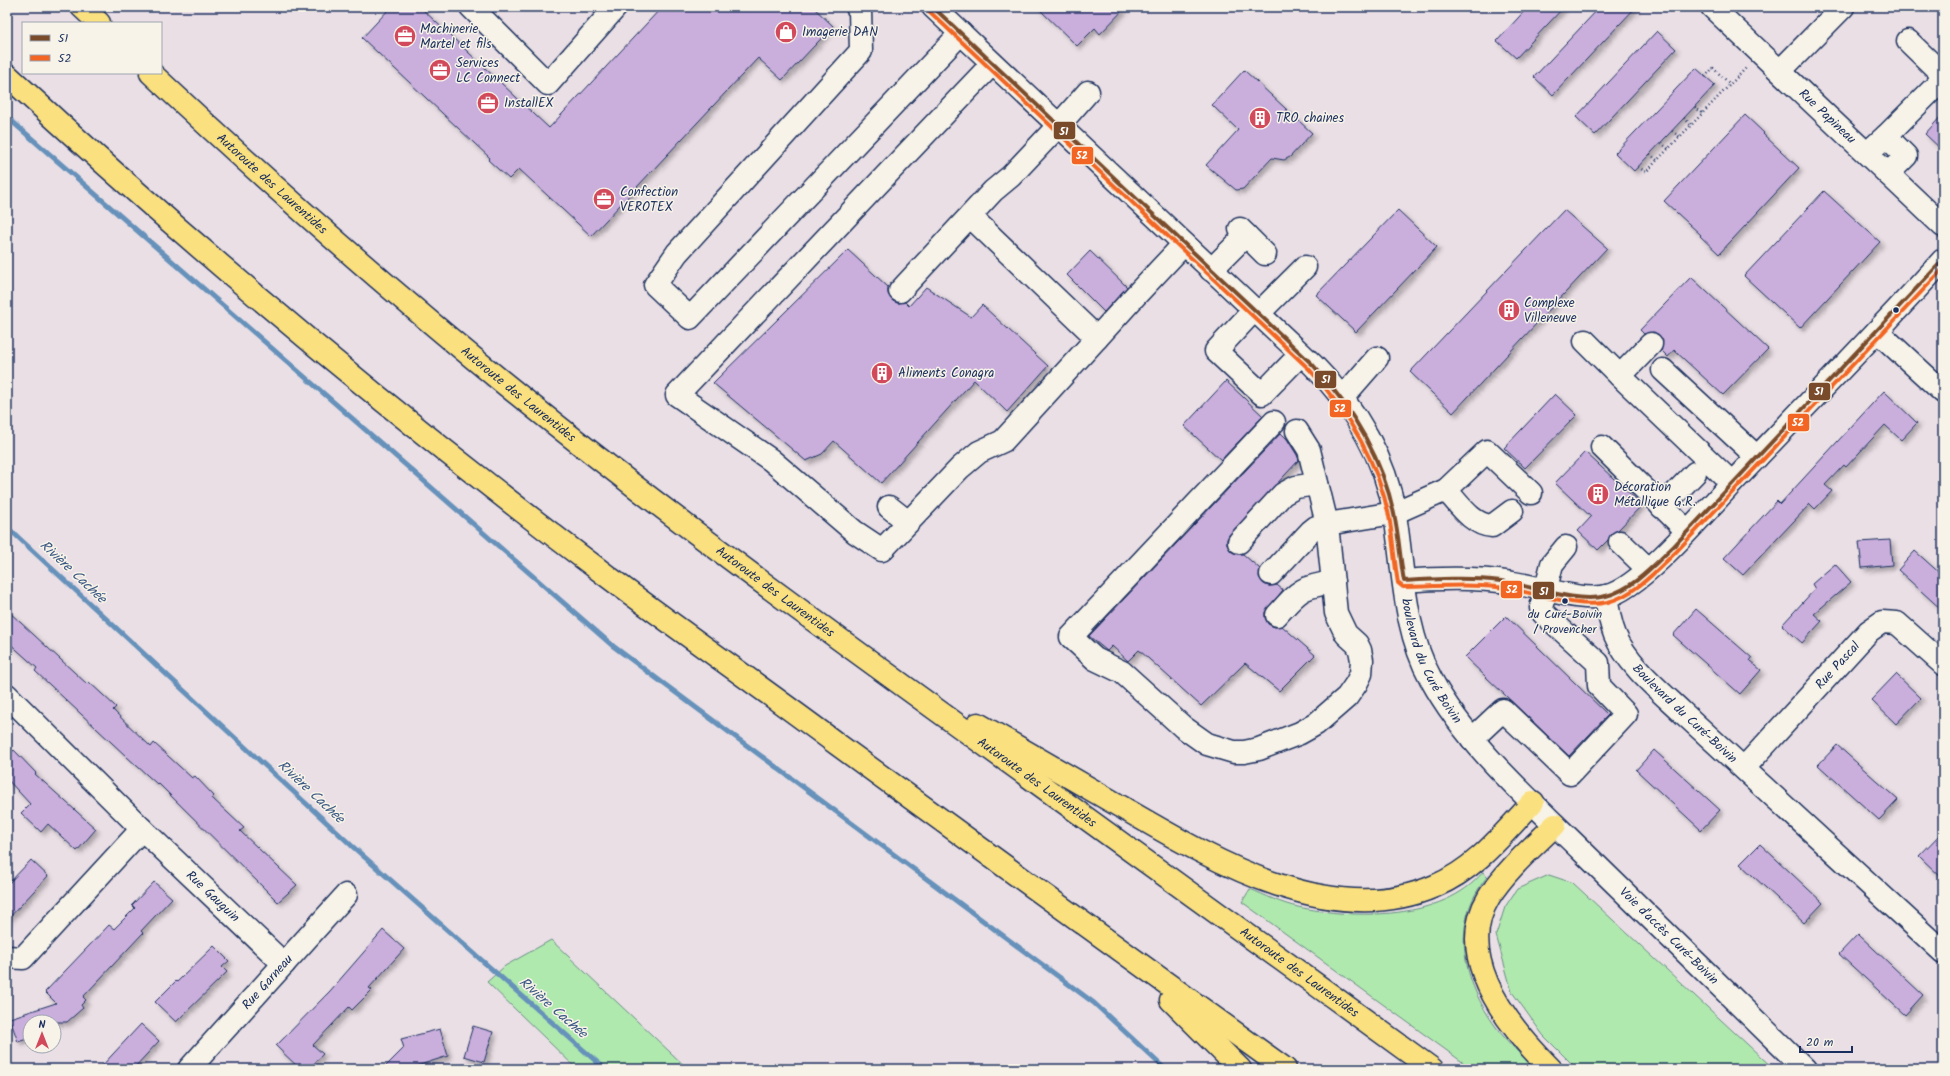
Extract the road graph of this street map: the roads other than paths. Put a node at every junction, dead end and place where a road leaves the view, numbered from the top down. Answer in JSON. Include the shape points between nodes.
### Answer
{"nodes":[{"id":1,"x":82,"y":7,"type":"edge"},
{"id":2,"x":471,"y":7,"type":"edge"},
{"id":3,"x":616,"y":7,"type":"edge"},
{"id":4,"x":1712,"y":7,"type":"edge"},
{"id":5,"x":1843,"y":7,"type":"edge"},
{"id":6,"x":860,"y":8,"type":"edge"},
{"id":7,"x":950,"y":17,"type":"edge"},
{"id":8,"x":98,"y":22,"type":"edge"},
{"id":9,"x":1908,"y":41,"type":"dead end"},
{"id":10,"x":992,"y":64,"type":"junction"},
{"id":11,"x":1780,"y":71,"type":"junction"},
{"id":12,"x":152,"y":74,"type":"edge"},
{"id":13,"x":7,"y":75,"type":"edge"},
{"id":14,"x":1943,"y":75,"type":"edge"},
{"id":15,"x":1943,"y":79,"type":"edge"},
{"id":16,"x":1088,"y":92,"type":"dead end"},
{"id":17,"x":1059,"y":125,"type":"junction"},
{"id":18,"x":1886,"y":136,"type":"junction"},
{"id":19,"x":1867,"y":154,"type":"junction"},
{"id":20,"x":1888,"y":174,"type":"junction"},
{"id":21,"x":970,"y":216,"type":"junction"},
{"id":22,"x":1943,"y":226,"type":"edge"},
{"id":23,"x":1184,"y":244,"type":"junction"},
{"id":24,"x":1265,"y":254,"type":"dead end"},
{"id":25,"x":1943,"y":260,"type":"edge"},
{"id":26,"x":1305,"y":266,"type":"dead end"},
{"id":27,"x":1211,"y":270,"type":"junction"},
{"id":28,"x":900,"y":291,"type":"dead end"},
{"id":29,"x":1256,"y":312,"type":"junction"},
{"id":30,"x":1877,"y":331,"type":"junction"},
{"id":31,"x":1097,"y":338,"type":"junction"},
{"id":32,"x":1585,"y":341,"type":"dead end"},
{"id":33,"x":1651,"y":344,"type":"dead end"},
{"id":34,"x":1301,"y":354,"type":"junction"},
{"id":35,"x":1377,"y":358,"type":"dead end"},
{"id":36,"x":1663,"y":370,"type":"dead end"},
{"id":37,"x":1620,"y":376,"type":"junction"},
{"id":38,"x":1943,"y":392,"type":"edge"},
{"id":39,"x":1343,"y":397,"type":"junction"},
{"id":40,"x":1274,"y":422,"type":"dead end"},
{"id":41,"x":1297,"y":431,"type":"dead end"},
{"id":42,"x":1602,"y":448,"type":"dead end"},
{"id":43,"x":1757,"y":457,"type":"junction"},
{"id":44,"x":1695,"y":473,"type":"dead end"},
{"id":45,"x":1732,"y":483,"type":"junction"},
{"id":46,"x":1317,"y":484,"type":"junction"},
{"id":47,"x":1446,"y":490,"type":"junction"},
{"id":48,"x":1531,"y":493,"type":"dead end"},
{"id":49,"x":889,"y":507,"type":"dead end"},
{"id":50,"x":1662,"y":507,"type":"junction"},
{"id":51,"x":1512,"y":511,"type":"dead end"},
{"id":52,"x":1394,"y":513,"type":"junction"},
{"id":53,"x":908,"y":522,"type":"junction"},
{"id":54,"x":1326,"y":524,"type":"junction"},
{"id":55,"x":1687,"y":531,"type":"junction"},
{"id":56,"x":1239,"y":542,"type":"dead end"},
{"id":57,"x":1620,"y":542,"type":"dead end"},
{"id":58,"x":1566,"y":546,"type":"dead end"},
{"id":59,"x":1648,"y":569,"type":"junction"},
{"id":60,"x":1271,"y":574,"type":"dead end"},
{"id":61,"x":1404,"y":581,"type":"junction"},
{"id":62,"x":1333,"y":582,"type":"junction"},
{"id":63,"x":1545,"y":588,"type":"junction"},
{"id":64,"x":1606,"y":596,"type":"junction"},
{"id":65,"x":1277,"y":615,"type":"dead end"},
{"id":66,"x":1616,"y":637,"type":"junction"},
{"id":67,"x":1591,"y":655,"type":"junction"},
{"id":68,"x":1943,"y":664,"type":"edge"},
{"id":69,"x":874,"y":665,"type":"junction"},
{"id":70,"x":7,"y":695,"type":"edge"},
{"id":71,"x":1472,"y":739,"type":"junction"},
{"id":72,"x":1744,"y":768,"type":"junction"},
{"id":73,"x":1533,"y":802,"type":"junction"},
{"id":74,"x":1555,"y":825,"type":"junction"},
{"id":75,"x":142,"y":829,"type":"junction"},
{"id":76,"x":346,"y":895,"type":"dead end"},
{"id":77,"x":1943,"y":952,"type":"edge"},
{"id":78,"x":1125,"y":953,"type":"junction"},
{"id":79,"x":7,"y":957,"type":"edge"},
{"id":80,"x":284,"y":964,"type":"junction"},
{"id":81,"x":189,"y":1069,"type":"edge"},
{"id":82,"x":1240,"y":1069,"type":"edge"},
{"id":83,"x":1285,"y":1069,"type":"edge"},
{"id":84,"x":1432,"y":1069,"type":"edge"},
{"id":85,"x":1551,"y":1069,"type":"edge"},
{"id":86,"x":1805,"y":1069,"type":"edge"}],
"edges":[{"from":1,"to":8,"type":"highway"},
{"from":2,"to":3,"type":"street","via":[[548,84]]},
{"from":4,"to":11,"type":"street","name":"Rue Papineau"},
{"from":5,"to":11,"type":"street"},
{"from":6,"to":7,"type":"street","via":[[861,51],[677,253],[655,285],[690,318]]},
{"from":7,"to":10,"type":"street","name":"boulevard du Curé Boivin"},
{"from":9,"to":14,"type":"street"},
{"from":10,"to":17,"type":"street","name":"boulevard du Curé Boivin"},
{"from":10,"to":53,"type":"street","via":[[677,395],[771,460],[855,532],[882,550]]},
{"from":11,"to":19,"type":"street","name":"Rue Papineau"},
{"from":12,"to":69,"type":"highway","name":"Autoroute des Laurentides","via":[[326,233],[500,380],[682,522]]},
{"from":13,"to":78,"type":"highway","via":[[235,278],[480,478],[685,634]]},
{"from":15,"to":18,"type":"street"},
{"from":16,"to":17,"type":"street"},
{"from":17,"to":21,"type":"street"},
{"from":17,"to":23,"type":"street","name":"boulevard du Curé Boivin"},
{"from":18,"to":19,"type":"street"},
{"from":18,"to":20,"type":"street","via":[[1906,156]]},
{"from":19,"to":20,"type":"street","name":"Rue Papineau"},
{"from":20,"to":22,"type":"street","name":"Rue Papineau"},
{"from":21,"to":28,"type":"street"},
{"from":21,"to":31,"type":"street"},
{"from":23,"to":27,"type":"street","name":"boulevard du Curé Boivin"},
{"from":23,"to":31,"type":"street"},
{"from":24,"to":27,"type":"street","via":[[1243,232]]},
{"from":25,"to":30,"type":"street"},
{"from":26,"to":29,"type":"street"},
{"from":27,"to":29,"type":"street","name":"boulevard du Curé Boivin"},
{"from":29,"to":34,"type":"street","name":"boulevard du Curé Boivin"},
{"from":29,"to":34,"type":"street","via":[[1216,351],[1262,394]]},
{"from":30,"to":38,"type":"street"},
{"from":30,"to":43,"type":"street"},
{"from":31,"to":53,"type":"street","via":[[1003,440],[979,452],[960,468]]},
{"from":32,"to":37,"type":"street"},
{"from":33,"to":37,"type":"street"},
{"from":34,"to":39,"type":"street","name":"boulevard du Curé Boivin"},
{"from":35,"to":39,"type":"street"},
{"from":36,"to":43,"type":"street"},
{"from":37,"to":45,"type":"street"},
{"from":39,"to":52,"type":"street","name":"boulevard du Curé Boivin","via":[[1373,447]]},
{"from":40,"to":62,"type":"street","via":[[1071,637],[1095,659],[1122,672],[1207,744],[1221,750],[1244,752],[1280,741],[1316,724],[1347,697],[1356,684],[1361,674],[1362,660],[1357,644],[1346,634],[1336,613]]},
{"from":41,"to":46,"type":"street","via":[[1309,450]]},
{"from":42,"to":50,"type":"street"},
{"from":43,"to":45,"type":"street"},
{"from":44,"to":50,"type":"street"},
{"from":45,"to":55,"type":"street"},
{"from":46,"to":54,"type":"street"},
{"from":46,"to":56,"type":"street","via":[[1296,487],[1283,494]]},
{"from":47,"to":48,"type":"street","via":[[1488,451]]},
{"from":47,"to":51,"type":"street","via":[[1475,521],[1484,526],[1492,526]]},
{"from":47,"to":52,"type":"street"},
{"from":49,"to":53,"type":"street"},
{"from":50,"to":55,"type":"street"},
{"from":52,"to":54,"type":"street"},
{"from":52,"to":61,"type":"street","name":"boulevard du Curé Boivin"},
{"from":54,"to":60,"type":"street","via":[[1311,531]]},
{"from":54,"to":62,"type":"street"},
{"from":55,"to":59,"type":"street"},
{"from":57,"to":59,"type":"street"},
{"from":58,"to":63,"type":"street","via":[[1552,564]]},
{"from":59,"to":64,"type":"street","via":[[1625,588]]},
{"from":61,"to":63,"type":"street","via":[[1463,579],[1512,582]]},
{"from":61,"to":71,"type":"street","name":"boulevard du Curé Boivin","via":[[1410,623],[1421,657],[1431,679]]},
{"from":62,"to":65,"type":"street","via":[[1305,588]]},
{"from":63,"to":64,"type":"street","via":[[1584,598]]},
{"from":63,"to":67,"type":"street","via":[[1541,608],[1543,613]]},
{"from":64,"to":66,"type":"street","name":"Boulevard du Curé-Boivin"},
{"from":66,"to":67,"type":"street"},
{"from":66,"to":72,"type":"street","name":"Boulevard du Curé-Boivin","via":[[1645,676]]},
{"from":67,"to":71,"type":"street","via":[[1598,664],[1599,686],[1626,714],[1570,774],[1503,710]]},
{"from":68,"to":72,"type":"street","name":"Rue Pascal","via":[[1903,626],[1893,622],[1882,622],[1869,631]]},
{"from":69,"to":73,"type":"highway","via":[[1191,847],[1253,876],[1291,890],[1315,895],[1381,899],[1419,893],[1436,886],[1481,858]]},
{"from":69,"to":84,"type":"highway","name":"Autoroute des Laurentides"},
{"from":70,"to":75,"type":"street","name":"Rue Gauguin"},
{"from":71,"to":73,"type":"street","name":"boulevard du Curé Boivin"},
{"from":72,"to":77,"type":"street","name":"Boulevard du Curé-Boivin"},
{"from":73,"to":74,"type":"street","name":"Voie d'accès Curé-Boivin"},
{"from":74,"to":85,"type":"highway","via":[[1496,886],[1483,912],[1478,939],[1482,969],[1496,1000],[1513,1028]]},
{"from":74,"to":86,"type":"street","name":"Voie d'accès Curé-Boivin"},
{"from":75,"to":79,"type":"street","via":[[23,958]]},
{"from":75,"to":80,"type":"street","name":"Rue Gauguin"},
{"from":76,"to":80,"type":"street","name":"Rue Garneau"},
{"from":78,"to":82,"type":"highway"},
{"from":78,"to":83,"type":"highway"},
{"from":80,"to":81,"type":"street","name":"Rue Garneau"}]}
